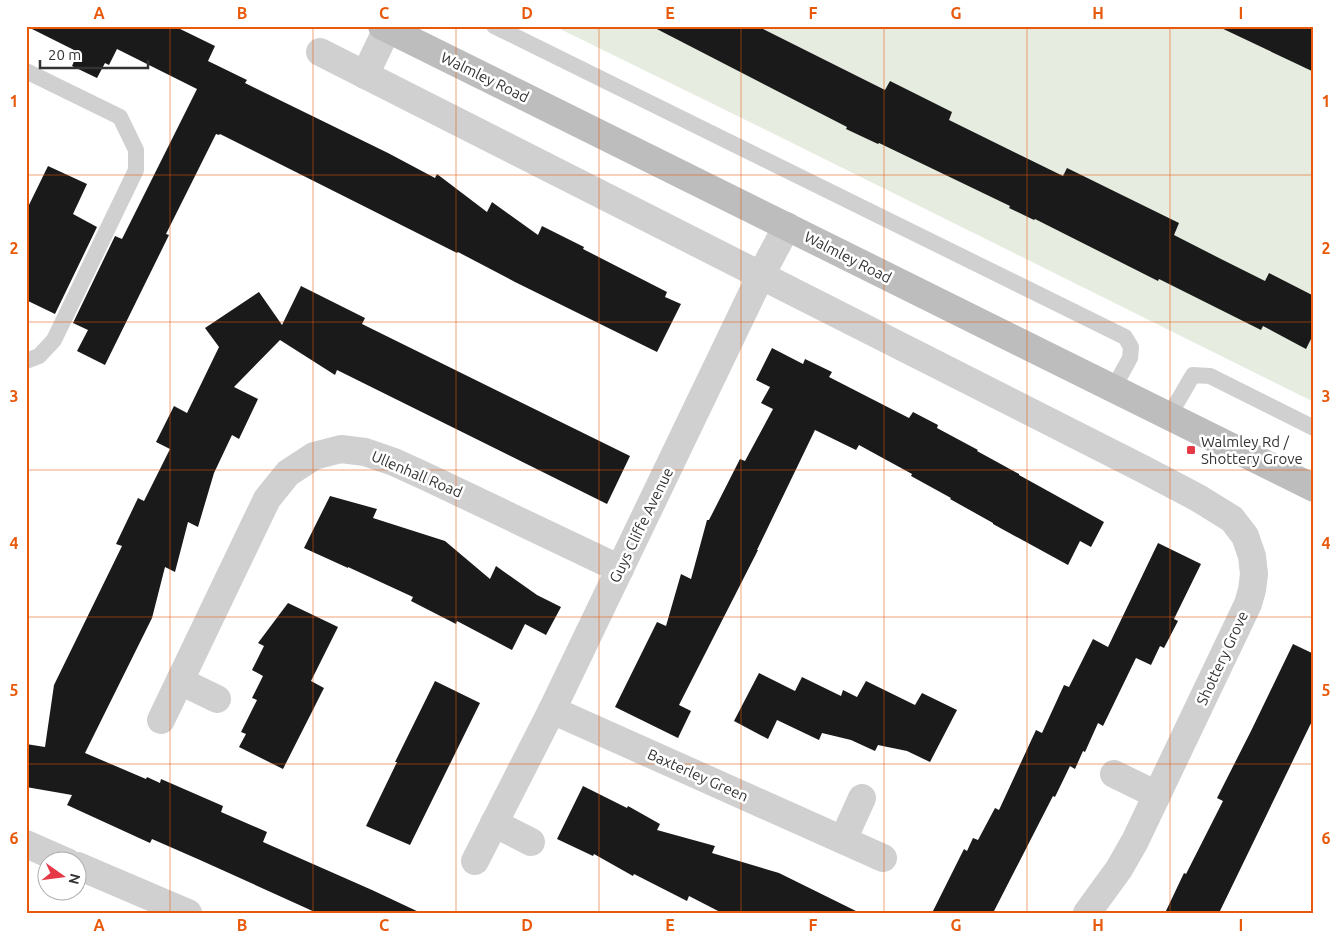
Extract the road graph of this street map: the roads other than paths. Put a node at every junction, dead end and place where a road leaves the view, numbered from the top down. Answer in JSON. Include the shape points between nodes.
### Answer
{"nodes":[{"id":1,"x":494,"y":26,"type":"edge"},
{"id":2,"x":386,"y":27,"type":"edge"},
{"id":3,"x":320,"y":52,"type":"dead end"},
{"id":4,"x":26,"y":71,"type":"edge"},
{"id":5,"x":365,"y":74,"type":"junction"},
{"id":6,"x":787,"y":226,"type":"junction"},
{"id":7,"x":762,"y":275,"type":"junction"},
{"id":8,"x":26,"y":361,"type":"edge"},
{"id":9,"x":1114,"y":390,"type":"junction"},
{"id":10,"x":1169,"y":416,"type":"junction"},
{"id":11,"x":1314,"y":428,"type":"edge"},
{"id":12,"x":1314,"y":488,"type":"edge"},
{"id":13,"x":620,"y":569,"type":"junction"},
{"id":14,"x":180,"y":681,"type":"junction"},
{"id":15,"x":217,"y":699,"type":"dead end"},
{"id":16,"x":552,"y":710,"type":"junction"},
{"id":17,"x":161,"y":720,"type":"dead end"},
{"id":18,"x":1114,"y":774,"type":"dead end"},
{"id":19,"x":1157,"y":795,"type":"junction"},
{"id":20,"x":862,"y":798,"type":"dead end"},
{"id":21,"x":494,"y":823,"type":"junction"},
{"id":22,"x":843,"y":840,"type":"junction"},
{"id":23,"x":531,"y":842,"type":"dead end"},
{"id":24,"x":26,"y":844,"type":"edge"},
{"id":25,"x":44,"y":852,"type":"edge"},
{"id":26,"x":883,"y":858,"type":"dead end"},
{"id":27,"x":475,"y":861,"type":"dead end"},
{"id":28,"x":88,"y":870,"type":"edge"},
{"id":29,"x":188,"y":913,"type":"edge"},
{"id":30,"x":1087,"y":913,"type":"edge"}],
"edges":[{"from":1,"to":9,"type":"lane","via":[[1125,337],[1131,347],[1130,358]]},
{"from":2,"to":5,"type":"street"},
{"from":2,"to":6,"type":"main road","name":"Walmley Road"},
{"from":3,"to":5,"type":"street"},
{"from":4,"to":8,"type":"lane","via":[[120,117],[136,150],[136,170],[54,340],[38,356]]},
{"from":5,"to":7,"type":"street"},
{"from":6,"to":7,"type":"street","name":"Guys Cliffe Avenue"},
{"from":6,"to":9,"type":"main road","name":"Walmley Road"},
{"from":7,"to":13,"type":"street","name":"Guys Cliffe Avenue"},
{"from":7,"to":19,"type":"street","name":"Shottery Grove","via":[[1198,498],[1232,519],[1245,536],[1252,556],[1252,590],[1242,618]]},
{"from":9,"to":10,"type":"main road","name":"Walmley Road"},
{"from":10,"to":11,"type":"lane","via":[[1193,375],[1210,376]]},
{"from":10,"to":12,"type":"main road","name":"Walmley Road"},
{"from":13,"to":14,"type":"street","name":"Ullenhall Road","via":[[394,462],[365,452],[341,449],[314,456],[288,472],[267,499]]},
{"from":13,"to":16,"type":"street","name":"Guys Cliffe Avenue"},
{"from":14,"to":15,"type":"street"},
{"from":14,"to":17,"type":"street","name":"Ullenhall Road"},
{"from":16,"to":21,"type":"street","name":"Guys Cliffe Avenue"},
{"from":16,"to":22,"type":"street","name":"Baxterley Green"},
{"from":18,"to":19,"type":"street"},
{"from":19,"to":30,"type":"street","name":"Shottery Grove","via":[[1119,869]]},
{"from":20,"to":22,"type":"street"},
{"from":21,"to":23,"type":"street"},
{"from":21,"to":27,"type":"street","name":"Guys Cliffe Avenue"},
{"from":22,"to":26,"type":"street","name":"Baxterley Green"},
{"from":24,"to":25,"type":"street"},
{"from":28,"to":29,"type":"street"}]}
